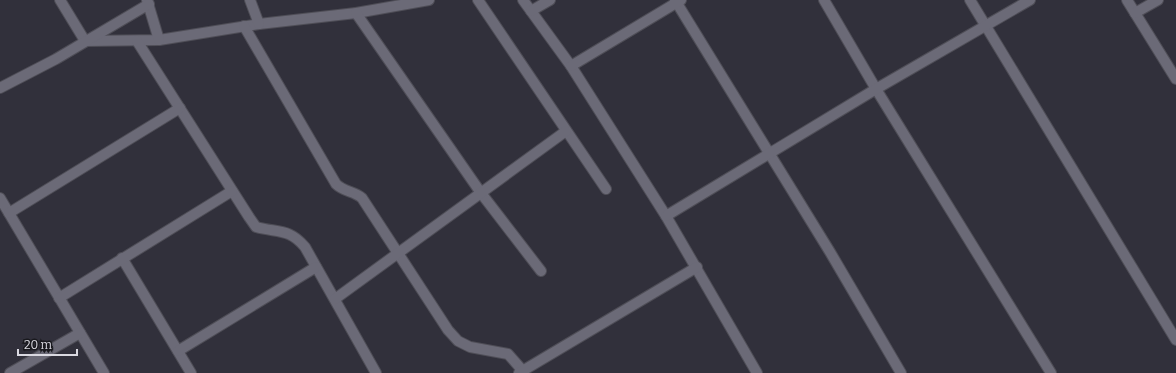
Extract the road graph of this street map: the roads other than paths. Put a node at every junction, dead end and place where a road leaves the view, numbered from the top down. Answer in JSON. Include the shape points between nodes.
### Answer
{"nodes":[{"id":1,"x":60,"y":0,"type":"edge"},
{"id":2,"x":250,"y":0,"type":"edge"},
{"id":3,"x":429,"y":0,"type":"edge"},
{"id":4,"x":478,"y":0,"type":"edge"},
{"id":5,"x":523,"y":0,"type":"edge"},
{"id":6,"x":550,"y":0,"type":"edge"},
{"id":7,"x":824,"y":0,"type":"edge"},
{"id":8,"x":970,"y":0,"type":"edge"},
{"id":9,"x":1030,"y":0,"type":"edge"},
{"id":10,"x":1127,"y":0,"type":"edge"},
{"id":11,"x":1158,"y":0,"type":"edge"},
{"id":12,"x":677,"y":1,"type":"edge"},
{"id":13,"x":148,"y":2,"type":"edge"},
{"id":14,"x":380,"y":4,"type":"edge"},
{"id":15,"x":531,"y":11,"type":"junction"},
{"id":16,"x":356,"y":13,"type":"junction"},
{"id":17,"x":1135,"y":13,"type":"junction"},
{"id":18,"x":259,"y":24,"type":"junction"},
{"id":19,"x":986,"y":25,"type":"junction"},
{"id":20,"x":244,"y":26,"type":"junction"},
{"id":21,"x":159,"y":40,"type":"junction"},
{"id":22,"x":85,"y":41,"type":"junction"},
{"id":23,"x":137,"y":41,"type":"junction"},
{"id":24,"x":571,"y":66,"type":"junction"},
{"id":25,"x":1176,"y":79,"type":"edge"},
{"id":26,"x":0,"y":88,"type":"edge"},
{"id":27,"x":876,"y":89,"type":"junction"},
{"id":28,"x":180,"y":108,"type":"junction"},
{"id":29,"x":566,"y":131,"type":"junction"},
{"id":30,"x":770,"y":155,"type":"junction"},
{"id":31,"x":606,"y":189,"type":"dead end"},
{"id":32,"x":232,"y":191,"type":"junction"},
{"id":33,"x":480,"y":193,"type":"junction"},
{"id":34,"x":0,"y":198,"type":"edge"},
{"id":35,"x":9,"y":213,"type":"junction"},
{"id":36,"x":666,"y":216,"type":"junction"},
{"id":37,"x":398,"y":253,"type":"junction"},
{"id":38,"x":122,"y":258,"type":"junction"},
{"id":39,"x":316,"y":267,"type":"junction"},
{"id":40,"x":697,"y":267,"type":"junction"},
{"id":41,"x":541,"y":271,"type":"dead end"},
{"id":42,"x":59,"y":298,"type":"junction"},
{"id":43,"x":335,"y":299,"type":"junction"},
{"id":44,"x":80,"y":333,"type":"junction"},
{"id":45,"x":1176,"y":340,"type":"edge"},
{"id":46,"x":178,"y":351,"type":"junction"},
{"id":47,"x":521,"y":372,"type":"edge"},
{"id":48,"x":10,"y":373,"type":"edge"},
{"id":49,"x":104,"y":373,"type":"edge"},
{"id":50,"x":191,"y":373,"type":"edge"},
{"id":51,"x":376,"y":373,"type":"edge"},
{"id":52,"x":756,"y":373,"type":"edge"},
{"id":53,"x":901,"y":373,"type":"edge"},
{"id":54,"x":1051,"y":373,"type":"edge"}],
"edges":[{"from":1,"to":22,"type":"street"},
{"from":2,"to":18,"type":"street"},
{"from":3,"to":14,"type":"street"},
{"from":4,"to":29,"type":"street"},
{"from":5,"to":15,"type":"street"},
{"from":6,"to":15,"type":"street"},
{"from":7,"to":27,"type":"street"},
{"from":8,"to":19,"type":"street"},
{"from":9,"to":19,"type":"street"},
{"from":10,"to":17,"type":"street"},
{"from":11,"to":17,"type":"street"},
{"from":12,"to":24,"type":"street"},
{"from":12,"to":30,"type":"street"},
{"from":13,"to":21,"type":"street"},
{"from":13,"to":22,"type":"street"},
{"from":14,"to":16,"type":"street"},
{"from":15,"to":24,"type":"street"},
{"from":16,"to":18,"type":"street"},
{"from":16,"to":33,"type":"street"},
{"from":17,"to":25,"type":"street"},
{"from":18,"to":20,"type":"street"},
{"from":19,"to":27,"type":"street"},
{"from":19,"to":45,"type":"street"},
{"from":20,"to":21,"type":"street"},
{"from":20,"to":37,"type":"street","via":[[336,184],[341,189],[356,193],[362,198]]},
{"from":21,"to":23,"type":"street"},
{"from":22,"to":23,"type":"street"},
{"from":22,"to":26,"type":"street"},
{"from":23,"to":28,"type":"street"},
{"from":24,"to":36,"type":"street"},
{"from":27,"to":30,"type":"street"},
{"from":27,"to":54,"type":"street"},
{"from":28,"to":32,"type":"street"},
{"from":28,"to":35,"type":"street"},
{"from":29,"to":31,"type":"street"},
{"from":29,"to":33,"type":"street"},
{"from":30,"to":36,"type":"street"},
{"from":30,"to":53,"type":"street"},
{"from":32,"to":38,"type":"street"},
{"from":32,"to":39,"type":"street","via":[[256,227],[296,237]]},
{"from":33,"to":37,"type":"street"},
{"from":33,"to":41,"type":"street"},
{"from":34,"to":35,"type":"street"},
{"from":35,"to":42,"type":"street"},
{"from":36,"to":40,"type":"street"},
{"from":37,"to":43,"type":"street"},
{"from":37,"to":47,"type":"street","via":[[448,330],[458,341],[470,347],[508,354]]},
{"from":38,"to":42,"type":"street"},
{"from":38,"to":46,"type":"street"},
{"from":39,"to":43,"type":"street"},
{"from":39,"to":46,"type":"street"},
{"from":40,"to":47,"type":"street"},
{"from":40,"to":52,"type":"street"},
{"from":42,"to":44,"type":"street"},
{"from":43,"to":51,"type":"street"},
{"from":44,"to":48,"type":"street"},
{"from":44,"to":49,"type":"street"},
{"from":46,"to":50,"type":"street"}]}
